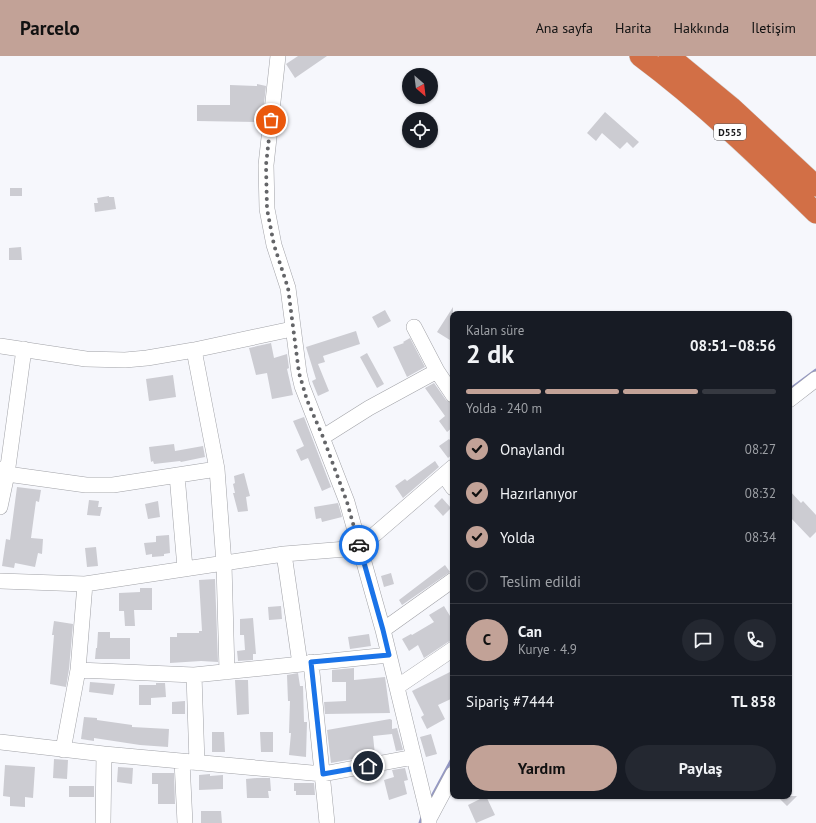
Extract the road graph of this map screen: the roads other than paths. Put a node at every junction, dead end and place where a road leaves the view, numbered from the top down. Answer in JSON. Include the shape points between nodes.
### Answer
{"nodes":[{"id":1,"x":278,"y":56,"type":"edge"},
{"id":2,"x":640,"y":56,"type":"edge"},
{"id":3,"x":669,"y":56,"type":"edge"},
{"id":4,"x":816,"y":186,"type":"edge"},
{"id":5,"x":816,"y":213,"type":"edge"},
{"id":6,"x":292,"y":328,"type":"junction"},
{"id":7,"x":414,"y":328,"type":"dead end"},
{"id":8,"x":0,"y":346,"type":"edge"},
{"id":9,"x":24,"y":349,"type":"junction"},
{"id":10,"x":194,"y":350,"type":"junction"},
{"id":11,"x":437,"y":371,"type":"junction"},
{"id":12,"x":816,"y":379,"type":"edge"},
{"id":13,"x":450,"y":390,"type":"edge"},
{"id":14,"x":792,"y":398,"type":"edge"},
{"id":15,"x":323,"y":437,"type":"junction"},
{"id":16,"x":217,"y":469,"type":"junction"},
{"id":17,"x":4,"y":471,"type":"edge"},
{"id":18,"x":448,"y":471,"type":"edge"},
{"id":19,"x":177,"y":475,"type":"junction"},
{"id":20,"x":0,"y":507,"type":"edge"},
{"id":21,"x":359,"y":548,"type":"junction"},
{"id":22,"x":284,"y":554,"type":"junction"},
{"id":23,"x":224,"y":564,"type":"junction"},
{"id":24,"x":185,"y":568,"type":"junction"},
{"id":25,"x":0,"y":581,"type":"edge"},
{"id":26,"x":450,"y":582,"type":"edge"},
{"id":27,"x":85,"y":584,"type":"junction"},
{"id":28,"x":383,"y":630,"type":"junction"},
{"id":29,"x":450,"y":651,"type":"edge"},
{"id":30,"x":389,"y":655,"type":"junction"},
{"id":31,"x":305,"y":663,"type":"junction"},
{"id":32,"x":78,"y":670,"type":"junction"},
{"id":33,"x":227,"y":672,"type":"junction"},
{"id":34,"x":194,"y":675,"type":"junction"},
{"id":35,"x":397,"y":687,"type":"junction"},
{"id":36,"x":0,"y":742,"type":"edge"},
{"id":37,"x":64,"y":750,"type":"junction"},
{"id":38,"x":104,"y":754,"type":"junction"},
{"id":39,"x":414,"y":757,"type":"junction"},
{"id":40,"x":190,"y":762,"type":"junction"},
{"id":41,"x":323,"y":774,"type":"junction"},
{"id":42,"x":450,"y":780,"type":"edge"},
{"id":43,"x":429,"y":821,"type":"edge"},
{"id":44,"x":103,"y":823,"type":"edge"},
{"id":45,"x":185,"y":823,"type":"edge"},
{"id":46,"x":327,"y":823,"type":"edge"}],
"edges":[{"from":1,"to":6,"type":"street","via":[[266,165],[267,209],[274,245],[288,288]]},
{"from":2,"to":5,"type":"highway","number":"D555","via":[[696,101]]},
{"from":3,"to":4,"type":"highway","number":"D555","via":[[731,107]]},
{"from":6,"to":10,"type":"street"},
{"from":6,"to":15,"type":"street","via":[[302,386]]},
{"from":7,"to":11,"type":"street"},
{"from":8,"to":9,"type":"street"},
{"from":9,"to":10,"type":"street","via":[[108,360],[147,358]]},
{"from":9,"to":17,"type":"street"},
{"from":10,"to":16,"type":"street"},
{"from":11,"to":13,"type":"street"},
{"from":11,"to":15,"type":"street","via":[[369,408]]},
{"from":12,"to":14,"type":"street"},
{"from":15,"to":21,"type":"street","via":[[347,502]]},
{"from":16,"to":19,"type":"street"},
{"from":16,"to":23,"type":"street"},
{"from":17,"to":19,"type":"street","via":[[97,486]]},
{"from":17,"to":20,"type":"street"},
{"from":18,"to":21,"type":"street"},
{"from":19,"to":24,"type":"street"},
{"from":21,"to":22,"type":"street"},
{"from":21,"to":28,"type":"street"},
{"from":22,"to":23,"type":"street"},
{"from":22,"to":31,"type":"street"},
{"from":23,"to":24,"type":"street"},
{"from":23,"to":33,"type":"street"},
{"from":24,"to":27,"type":"street"},
{"from":25,"to":27,"type":"street"},
{"from":26,"to":28,"type":"street"},
{"from":27,"to":32,"type":"street"},
{"from":28,"to":30,"type":"street"},
{"from":29,"to":35,"type":"street"},
{"from":30,"to":31,"type":"street"},
{"from":30,"to":35,"type":"street"},
{"from":31,"to":33,"type":"street"},
{"from":31,"to":41,"type":"street"},
{"from":32,"to":34,"type":"street"},
{"from":32,"to":37,"type":"street"},
{"from":33,"to":34,"type":"street"},
{"from":34,"to":40,"type":"street"},
{"from":35,"to":39,"type":"street"},
{"from":36,"to":37,"type":"street"},
{"from":37,"to":38,"type":"street"},
{"from":38,"to":40,"type":"street"},
{"from":38,"to":44,"type":"street"},
{"from":39,"to":41,"type":"street"},
{"from":39,"to":43,"type":"street"},
{"from":40,"to":41,"type":"street"},
{"from":40,"to":45,"type":"street"},
{"from":41,"to":46,"type":"street"},
{"from":42,"to":43,"type":"street"}]}
